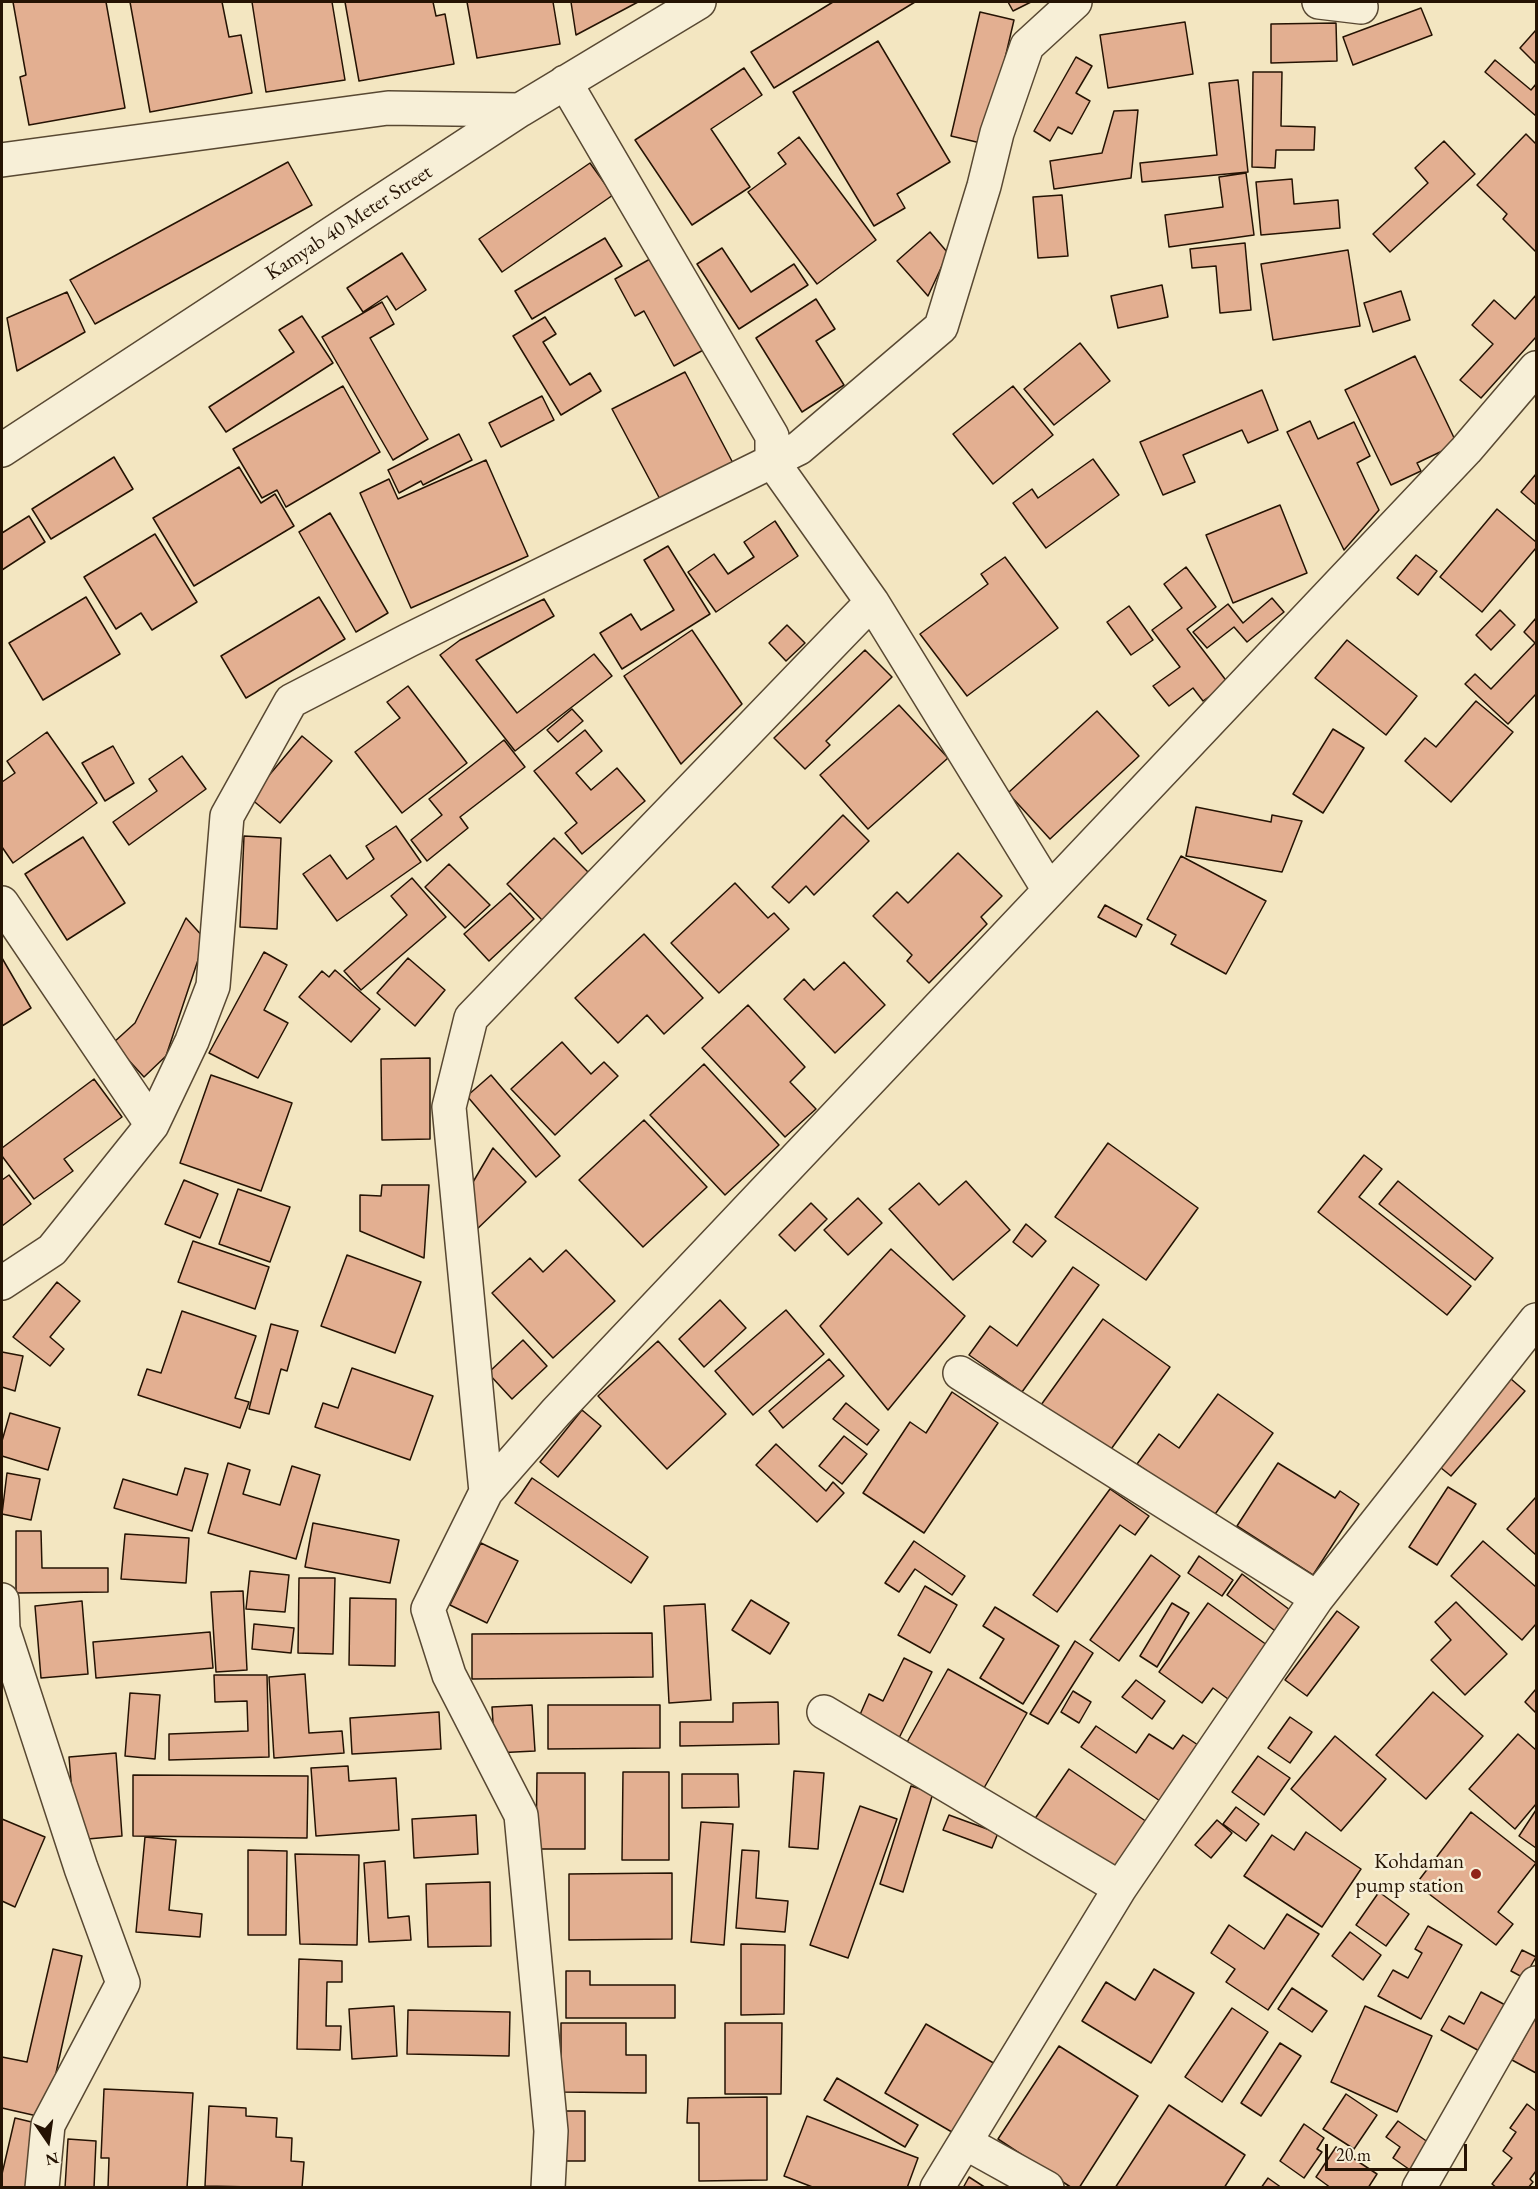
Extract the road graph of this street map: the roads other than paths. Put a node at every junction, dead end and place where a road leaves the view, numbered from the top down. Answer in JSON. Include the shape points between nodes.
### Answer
{"nodes":[{"id":1,"x":699,"y":2,"type":"edge"},
{"id":2,"x":1075,"y":2,"type":"edge"},
{"id":3,"x":1319,"y":2,"type":"edge"},
{"id":4,"x":1361,"y":8,"type":"dead end"},
{"id":5,"x":565,"y":82,"type":"junction"},
{"id":6,"x":520,"y":110,"type":"junction"},
{"id":7,"x":2,"y":160,"type":"edge"},
{"id":8,"x":1536,"y":368,"type":"edge"},
{"id":9,"x":2,"y":450,"type":"edge"},
{"id":10,"x":772,"y":461,"type":"junction"},
{"id":11,"x":872,"y":602,"type":"junction"},
{"id":12,"x":1049,"y":890,"type":"junction"},
{"id":13,"x":2,"y":903,"type":"edge"},
{"id":14,"x":152,"y":1125,"type":"junction"},
{"id":15,"x":2,"y":1283,"type":"edge"},
{"id":16,"x":1536,"y":1320,"type":"edge"},
{"id":17,"x":960,"y":1373,"type":"dead end"},
{"id":18,"x":486,"y":1492,"type":"junction"},
{"id":19,"x":1317,"y":1598,"type":"junction"},
{"id":20,"x":2,"y":1620,"type":"edge"},
{"id":21,"x":824,"y":1712,"type":"dead end"},
{"id":22,"x":1120,"y":1888,"type":"junction"},
{"id":23,"x":1536,"y":1983,"type":"edge"},
{"id":24,"x":966,"y":2142,"type":"junction"},
{"id":25,"x":42,"y":2187,"type":"edge"},
{"id":26,"x":548,"y":2187,"type":"edge"},
{"id":27,"x":937,"y":2187,"type":"edge"},
{"id":28,"x":1047,"y":2187,"type":"edge"},
{"id":29,"x":1419,"y":2187,"type":"edge"}],
"edges":[{"from":1,"to":5,"type":"street","name":"Kamyab 40 Meter Street"},
{"from":2,"to":10,"type":"street","via":[[1027,46],[997,133],[941,327],[799,448]]},
{"from":3,"to":4,"type":"street"},
{"from":5,"to":6,"type":"street","name":"Kamyab 40 Meter Street"},
{"from":5,"to":10,"type":"street","via":[[772,436]]},
{"from":6,"to":7,"type":"street","via":[[388,108]]},
{"from":6,"to":9,"type":"street","name":"Kamyab 40 Meter Street"},
{"from":8,"to":12,"type":"street","via":[[1466,450]]},
{"from":10,"to":11,"type":"street"},
{"from":10,"to":14,"type":"street","via":[[291,701],[227,816],[213,986]]},
{"from":11,"to":12,"type":"street"},
{"from":11,"to":18,"type":"street","via":[[471,1018],[449,1107]]},
{"from":12,"to":18,"type":"street","via":[[556,1412]]},
{"from":13,"to":14,"type":"street"},
{"from":14,"to":15,"type":"street","via":[[52,1250]]},
{"from":16,"to":19,"type":"street"},
{"from":17,"to":19,"type":"street"},
{"from":18,"to":26,"type":"street","via":[[428,1609],[449,1675],[521,1815],[551,2131]]},
{"from":19,"to":22,"type":"street"},
{"from":20,"to":25,"type":"street","via":[[81,1868],[123,1983],[48,2125]]},
{"from":21,"to":22,"type":"street"},
{"from":22,"to":24,"type":"street"},
{"from":23,"to":29,"type":"street"},
{"from":24,"to":27,"type":"street"},
{"from":24,"to":28,"type":"street"}]}
